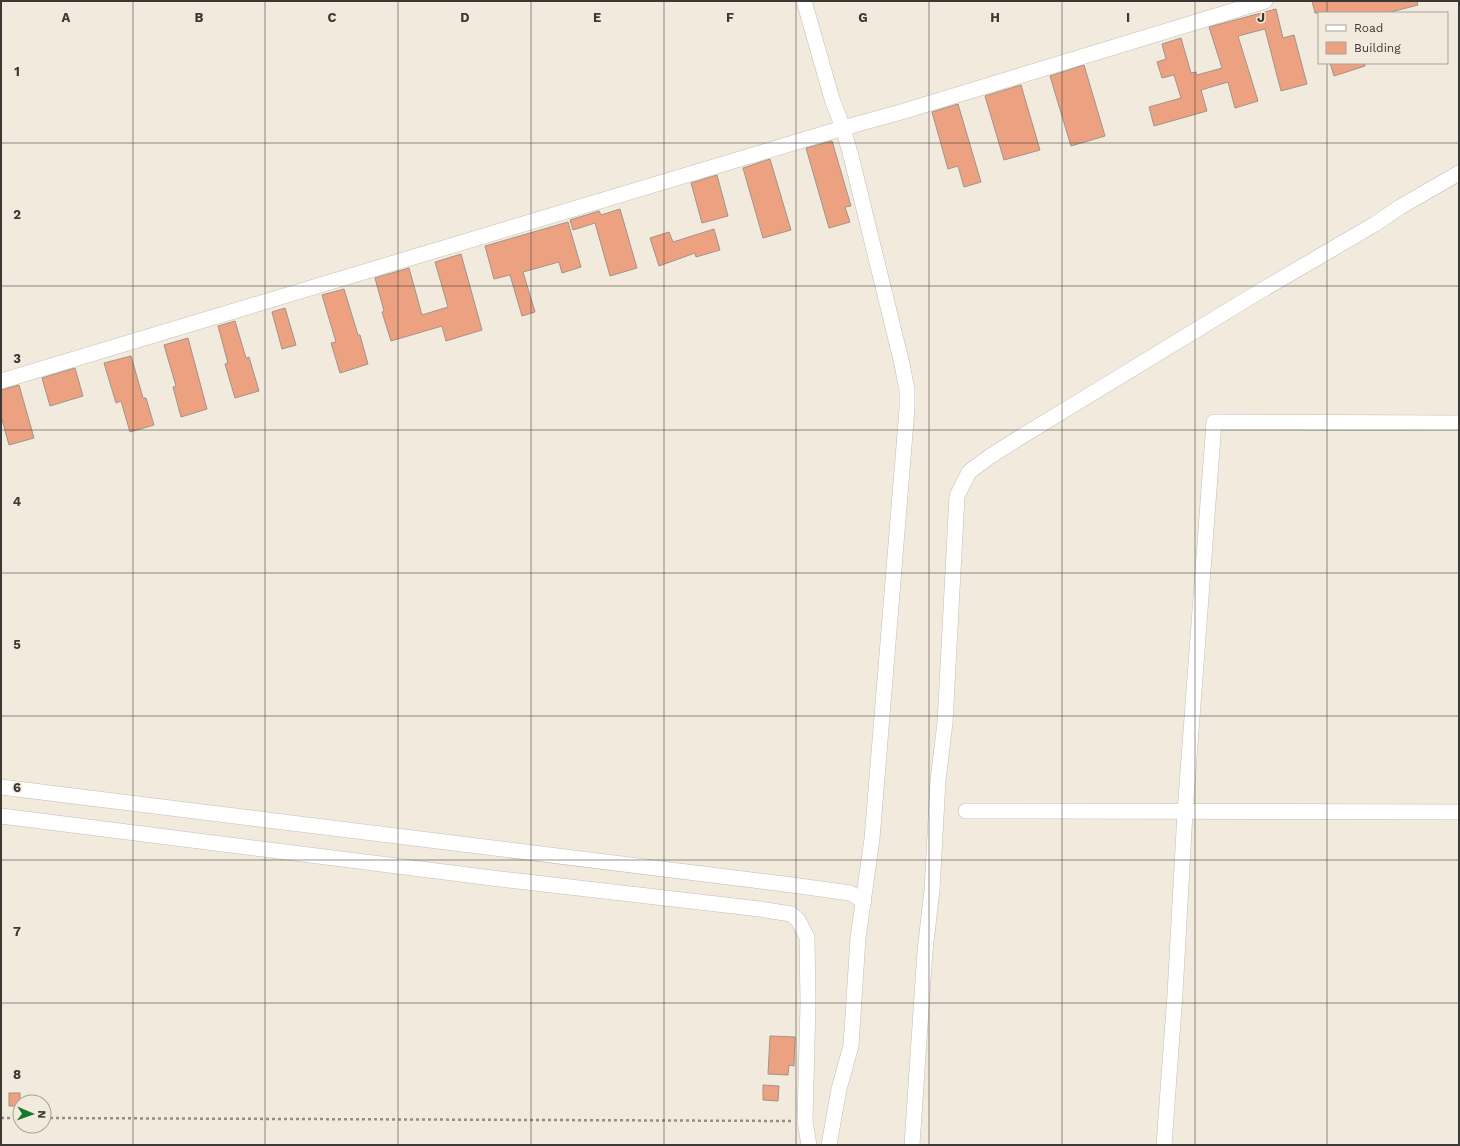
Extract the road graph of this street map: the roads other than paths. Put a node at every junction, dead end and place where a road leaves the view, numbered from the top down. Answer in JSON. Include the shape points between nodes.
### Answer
{"nodes":[{"id":1,"x":804,"y":1,"type":"edge"},
{"id":2,"x":1265,"y":1,"type":"edge"},
{"id":3,"x":844,"y":128,"type":"junction"},
{"id":4,"x":1459,"y":173,"type":"edge"},
{"id":5,"x":1,"y":381,"type":"edge"},
{"id":6,"x":1459,"y":423,"type":"edge"},
{"id":7,"x":1,"y":788,"type":"edge"},
{"id":8,"x":966,"y":812,"type":"dead end"},
{"id":9,"x":1185,"y":812,"type":"junction"},
{"id":10,"x":1459,"y":812,"type":"edge"},
{"id":11,"x":1,"y":816,"type":"edge"},
{"id":12,"x":864,"y":901,"type":"junction"},
{"id":13,"x":809,"y":1145,"type":"edge"},
{"id":14,"x":830,"y":1145,"type":"edge"},
{"id":15,"x":912,"y":1145,"type":"edge"},
{"id":16,"x":1164,"y":1145,"type":"edge"}],
"edges":[{"from":1,"to":3,"type":"street","via":[[832,99]]},
{"from":2,"to":3,"type":"street"},
{"from":3,"to":5,"type":"street"},
{"from":3,"to":12,"type":"street","via":[[902,364],[908,409],[872,839]]},
{"from":4,"to":15,"type":"street","via":[[1019,438],[969,472],[957,496],[945,723],[938,780]]},
{"from":6,"to":9,"type":"street","via":[[1214,422]]},
{"from":7,"to":12,"type":"street","via":[[792,885],[850,893]]},
{"from":8,"to":9,"type":"street"},
{"from":9,"to":10,"type":"street"},
{"from":9,"to":16,"type":"street"},
{"from":11,"to":13,"type":"street","via":[[791,914],[798,920],[807,936],[805,1121]]},
{"from":12,"to":14,"type":"street","via":[[858,938],[852,1046],[839,1089]]}]}
